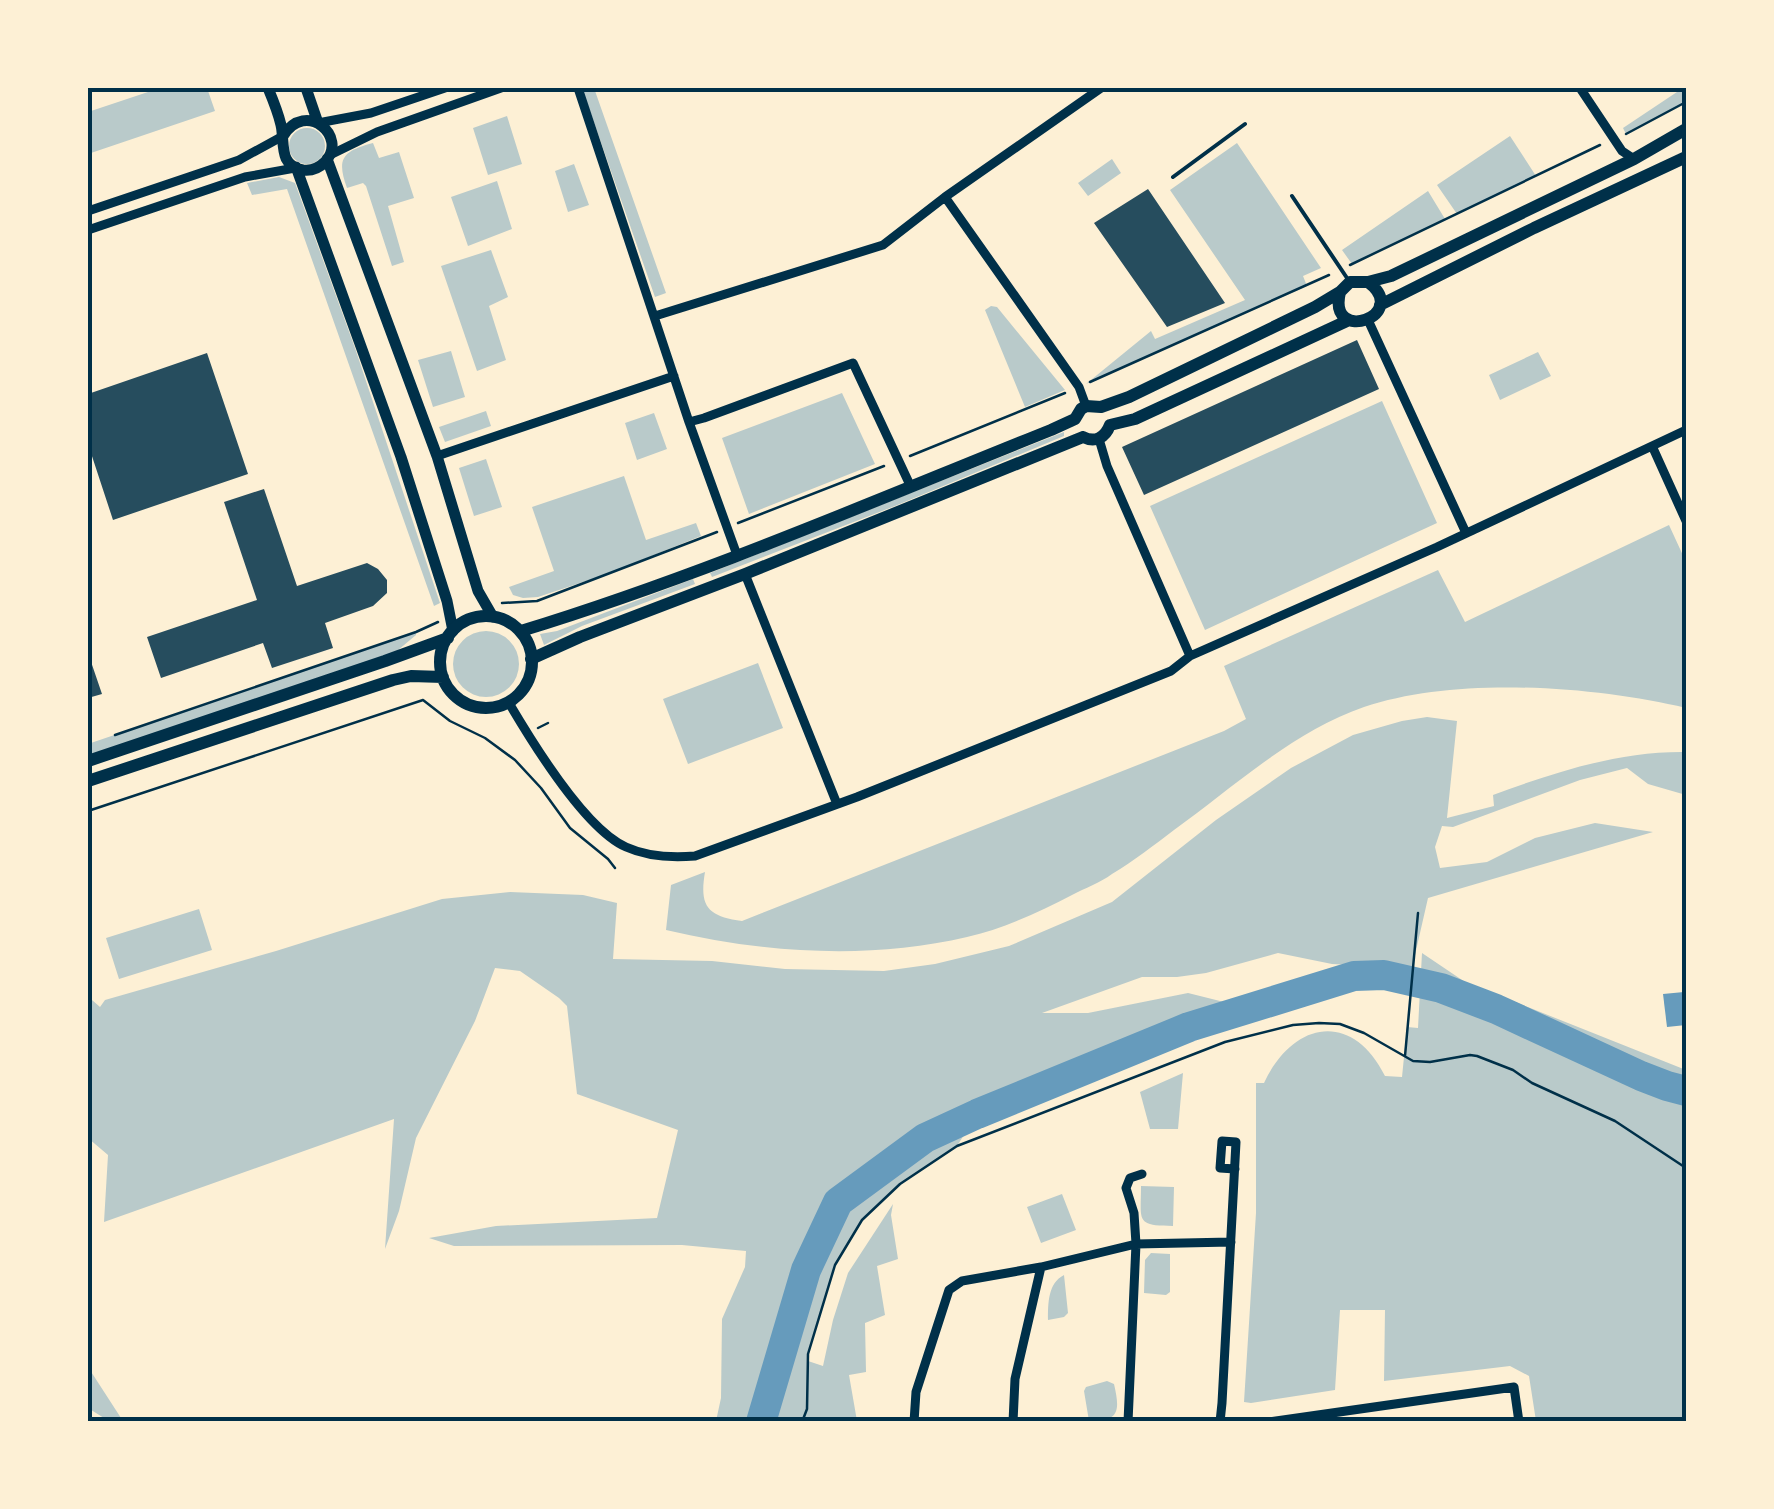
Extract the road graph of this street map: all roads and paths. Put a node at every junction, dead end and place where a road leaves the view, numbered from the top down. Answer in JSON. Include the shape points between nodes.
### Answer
{"nodes":[{"id":1,"x":268,"y":88,"type":"edge"},
{"id":2,"x":306,"y":88,"type":"edge"},
{"id":3,"x":446,"y":88,"type":"edge"},
{"id":4,"x":501,"y":88,"type":"edge"},
{"id":5,"x":578,"y":88,"type":"edge"},
{"id":6,"x":1101,"y":88,"type":"edge"},
{"id":7,"x":1580,"y":88,"type":"edge"},
{"id":8,"x":318,"y":123,"type":"junction"},
{"id":9,"x":1245,"y":124,"type":"dead end"},
{"id":10,"x":1686,"y":130,"type":"edge"},
{"id":11,"x":283,"y":136,"type":"junction"},
{"id":12,"x":328,"y":157,"type":"junction"},
{"id":13,"x":1686,"y":157,"type":"edge"},
{"id":14,"x":1634,"y":159,"type":"junction"},
{"id":15,"x":296,"y":168,"type":"junction"},
{"id":16,"x":1172,"y":177,"type":"dead end"},
{"id":17,"x":1292,"y":196,"type":"dead end"},
{"id":18,"x":945,"y":197,"type":"junction"},
{"id":19,"x":88,"y":211,"type":"edge"},
{"id":20,"x":88,"y":230,"type":"edge"},
{"id":21,"x":1368,"y":282,"type":"junction"},
{"id":22,"x":1345,"y":287,"type":"junction"},
{"id":23,"x":1380,"y":305,"type":"junction"},
{"id":24,"x":655,"y":316,"type":"junction"},
{"id":25,"x":1349,"y":320,"type":"junction"},
{"id":26,"x":1368,"y":320,"type":"junction"},
{"id":27,"x":674,"y":376,"type":"junction"},
{"id":28,"x":1094,"y":407,"type":"junction"},
{"id":29,"x":1076,"y":418,"type":"junction"},
{"id":30,"x":689,"y":422,"type":"junction"},
{"id":31,"x":1110,"y":425,"type":"junction"},
{"id":32,"x":1686,"y":430,"type":"edge"},
{"id":33,"x":1083,"y":437,"type":"junction"},
{"id":34,"x":1099,"y":438,"type":"junction"},
{"id":35,"x":1652,"y":448,"type":"junction"},
{"id":36,"x":437,"y":456,"type":"junction"},
{"id":37,"x":910,"y":486,"type":"junction"},
{"id":38,"x":1686,"y":521,"type":"edge"},
{"id":39,"x":1466,"y":533,"type":"junction"},
{"id":40,"x":737,"y":555,"type":"junction"},
{"id":41,"x":745,"y":574,"type":"junction"},
{"id":42,"x":493,"y":617,"type":"junction"},
{"id":43,"x":520,"y":632,"type":"junction"},
{"id":44,"x":450,"y":634,"type":"junction"},
{"id":45,"x":1190,"y":656,"type":"junction"},
{"id":46,"x":531,"y":659,"type":"junction"},
{"id":47,"x":443,"y":677,"type":"junction"},
{"id":48,"x":508,"y":702,"type":"junction"},
{"id":49,"x":88,"y":761,"type":"edge"},
{"id":50,"x":88,"y":782,"type":"edge"},
{"id":51,"x":837,"y":804,"type":"junction"},
{"id":52,"x":88,"y":812,"type":"edge"},
{"id":53,"x":614,"y":868,"type":"dead end"},
{"id":54,"x":1418,"y":913,"type":"dead end"},
{"id":55,"x":1404,"y":1057,"type":"junction"},
{"id":56,"x":1686,"y":1168,"type":"edge"},
{"id":57,"x":1235,"y":1169,"type":"dead end"},
{"id":58,"x":1142,"y":1174,"type":"dead end"},
{"id":59,"x":1231,"y":1242,"type":"junction"},
{"id":60,"x":1136,"y":1244,"type":"junction"},
{"id":61,"x":1041,"y":1267,"type":"junction"},
{"id":62,"x":802,"y":1422,"type":"edge"},
{"id":63,"x":914,"y":1422,"type":"edge"},
{"id":64,"x":1012,"y":1422,"type":"edge"},
{"id":65,"x":1128,"y":1422,"type":"edge"},
{"id":66,"x":1220,"y":1422,"type":"edge"},
{"id":67,"x":1269,"y":1422,"type":"edge"},
{"id":68,"x":1519,"y":1422,"type":"edge"}],
"edges":[{"from":1,"to":11,"type":"street"},
{"from":2,"to":8,"type":"street"},
{"from":3,"to":8,"type":"street"},
{"from":4,"to":12,"type":"street","via":[[377,132]]},
{"from":5,"to":24,"type":"street"},
{"from":6,"to":18,"type":"street"},
{"from":7,"to":14,"type":"street"},
{"from":8,"to":11,"type":"street","via":[[302,120]]},
{"from":8,"to":12,"type":"street","via":[[329,134]]},
{"from":9,"to":16,"type":"lane"},
{"from":10,"to":14,"type":"main road"},
{"from":11,"to":15,"type":"street","via":[[285,158]]},
{"from":11,"to":19,"type":"street","via":[[239,160]]},
{"from":12,"to":15,"type":"street","via":[[311,170]]},
{"from":12,"to":36,"type":"street"},
{"from":13,"to":23,"type":"main road"},
{"from":14,"to":21,"type":"main road"},
{"from":15,"to":20,"type":"street","via":[[245,177]]},
{"from":15,"to":44,"type":"street","via":[[402,457],[447,600]]},
{"from":17,"to":22,"type":"lane"},
{"from":18,"to":24,"type":"street","via":[[883,245]]},
{"from":18,"to":28,"type":"street"},
{"from":21,"to":22,"type":"main road"},
{"from":21,"to":23,"type":"main road"},
{"from":22,"to":25,"type":"main road","via":[[1338,298]]},
{"from":22,"to":28,"type":"main road","via":[[1129,397]]},
{"from":23,"to":26,"type":"main road"},
{"from":24,"to":27,"type":"street"},
{"from":25,"to":26,"type":"main road"},
{"from":25,"to":31,"type":"main road"},
{"from":26,"to":39,"type":"street"},
{"from":27,"to":30,"type":"street"},
{"from":27,"to":36,"type":"street"},
{"from":28,"to":29,"type":"main road"},
{"from":28,"to":31,"type":"main road","via":[[1108,415]]},
{"from":29,"to":33,"type":"main road"},
{"from":29,"to":37,"type":"main road"},
{"from":30,"to":37,"type":"street","via":[[853,363]]},
{"from":30,"to":40,"type":"street"},
{"from":31,"to":34,"type":"main road"},
{"from":32,"to":35,"type":"street"},
{"from":33,"to":34,"type":"main road"},
{"from":33,"to":41,"type":"main road"},
{"from":34,"to":45,"type":"street"},
{"from":35,"to":38,"type":"street"},
{"from":35,"to":39,"type":"street"},
{"from":36,"to":42,"type":"street","via":[[478,591]]},
{"from":37,"to":40,"type":"main road"},
{"from":39,"to":45,"type":"street"},
{"from":40,"to":43,"type":"main road"},
{"from":41,"to":46,"type":"main road"},
{"from":41,"to":51,"type":"street"},
{"from":42,"to":43,"type":"main road"},
{"from":42,"to":44,"type":"main road","via":[[464,622]]},
{"from":43,"to":46,"type":"main road"},
{"from":44,"to":47,"type":"main road","via":[[442,650]]},
{"from":44,"to":49,"type":"main road"},
{"from":45,"to":51,"type":"street","via":[[1171,671]]},
{"from":46,"to":48,"type":"main road","via":[[527,685]]},
{"from":47,"to":48,"type":"main road","via":[[462,702],[478,708]]},
{"from":47,"to":50,"type":"main road","via":[[394,680]]},
{"from":48,"to":51,"type":"street","via":[[603,834],[644,854],[695,856]]},
{"from":52,"to":53,"type":"path","via":[[423,700],[528,772],[570,828]]},
{"from":54,"to":55,"type":"path"},
{"from":55,"to":56,"type":"path","via":[[1430,1062],[1470,1055],[1498,1064],[1616,1121]]},
{"from":55,"to":62,"type":"path","via":[[1340,1024],[1293,1026],[1225,1042],[957,1146],[900,1184],[862,1220],[834,1264],[808,1354]]},
{"from":57,"to":59,"type":"street"},
{"from":58,"to":60,"type":"street","via":[[1126,1188]]},
{"from":59,"to":60,"type":"street"},
{"from":59,"to":66,"type":"street"},
{"from":60,"to":61,"type":"street"},
{"from":60,"to":65,"type":"street"},
{"from":61,"to":63,"type":"street","via":[[949,1290],[916,1392]]},
{"from":61,"to":64,"type":"street"},
{"from":67,"to":68,"type":"street","via":[[1514,1386]]}]}
